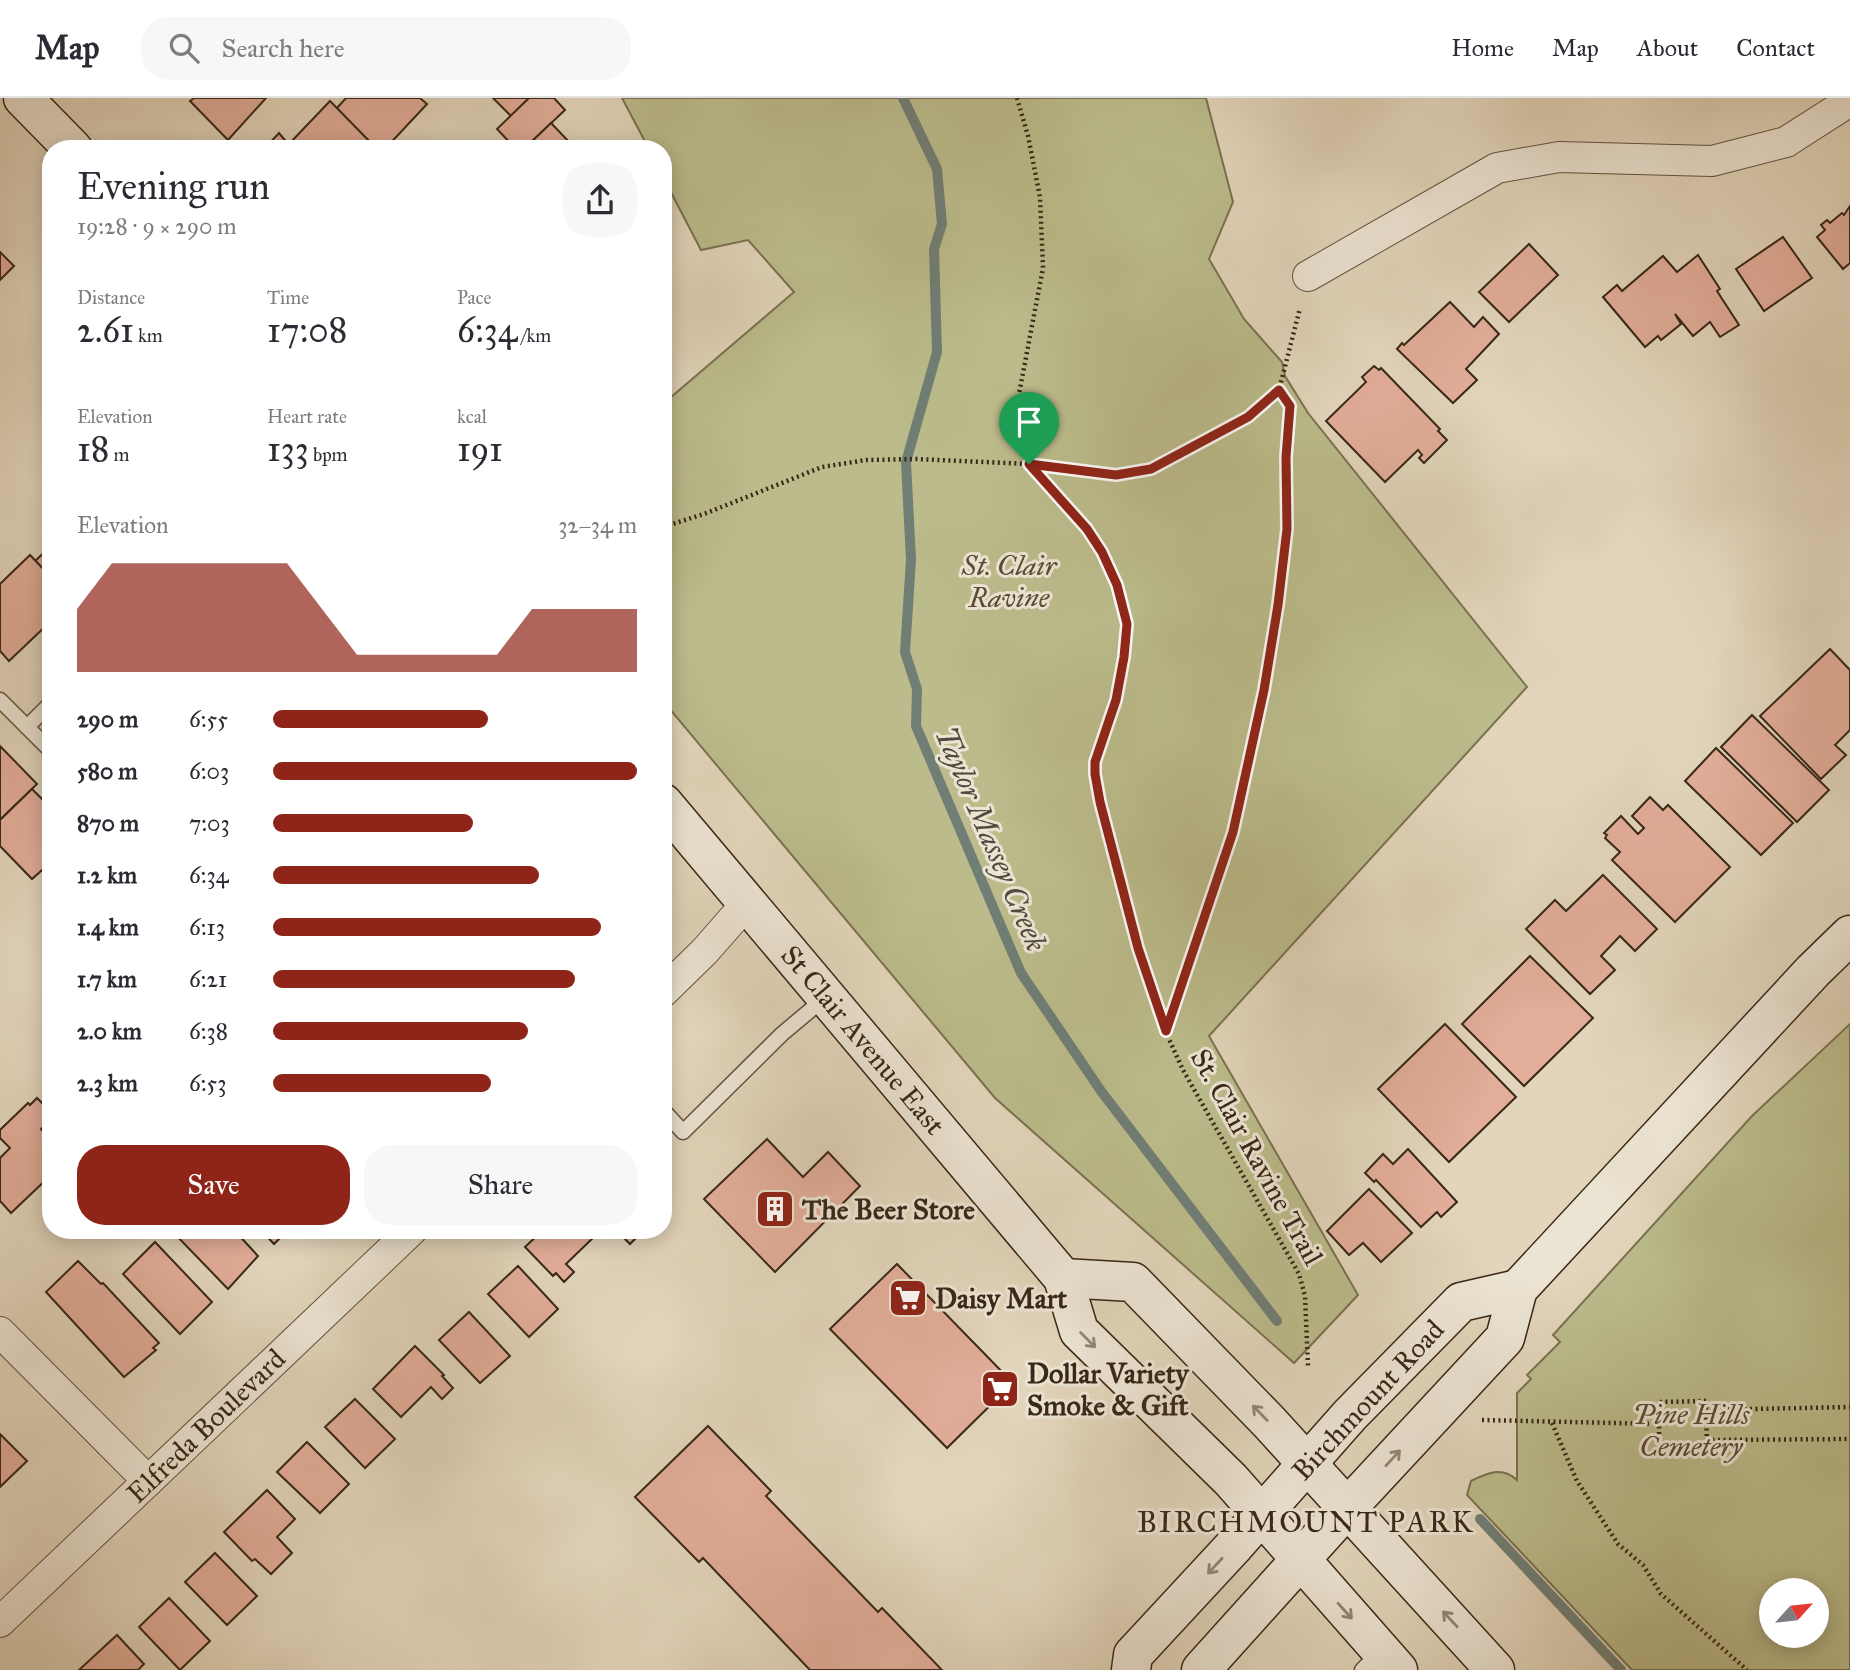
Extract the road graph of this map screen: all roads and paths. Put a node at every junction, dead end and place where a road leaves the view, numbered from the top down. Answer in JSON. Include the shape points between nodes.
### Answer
{"nodes":[{"id":1,"x":23,"y":98,"type":"edge"},
{"id":2,"x":1017,"y":98,"type":"edge"},
{"id":3,"x":1850,"y":101,"type":"edge"},
{"id":4,"x":64,"y":140,"type":"edge"},
{"id":5,"x":1308,"y":276,"type":"joint"},
{"id":6,"x":1279,"y":390,"type":"junction"},
{"id":7,"x":1029,"y":464,"type":"junction"},
{"id":8,"x":672,"y":524,"type":"edge"},
{"id":9,"x":0,"y":700,"type":"edge"},
{"id":10,"x":42,"y":712,"type":"edge"},
{"id":11,"x":27,"y":726,"type":"junction"},
{"id":12,"x":42,"y":742,"type":"edge"},
{"id":13,"x":672,"y":814,"type":"edge"},
{"id":14,"x":747,"y":903,"type":"junction"},
{"id":15,"x":1850,"y":935,"type":"edge"},
{"id":16,"x":672,"y":983,"type":"edge"},
{"id":17,"x":827,"y":996,"type":"junction"},
{"id":18,"x":1166,"y":1031,"type":"junction"},
{"id":19,"x":672,"y":1120,"type":"edge"},
{"id":20,"x":403,"y":1239,"type":"edge"},
{"id":21,"x":1063,"y":1278,"type":"junction"},
{"id":22,"x":1518,"y":1289,"type":"junction"},
{"id":23,"x":0,"y":1332,"type":"edge"},
{"id":24,"x":1308,"y":1366,"type":"dead end"},
{"id":25,"x":1448,"y":1398,"type":"junction"},
{"id":26,"x":1850,"y":1407,"type":"edge"},
{"id":27,"x":1706,"y":1410,"type":"junction"},
{"id":28,"x":1552,"y":1423,"type":"junction"},
{"id":29,"x":1659,"y":1424,"type":"junction"},
{"id":30,"x":1850,"y":1438,"type":"edge"},
{"id":31,"x":1707,"y":1440,"type":"junction"},
{"id":32,"x":1306,"y":1464,"type":"junction"},
{"id":33,"x":148,"y":1481,"type":"junction"},
{"id":34,"x":1347,"y":1508,"type":"junction"},
{"id":35,"x":1260,"y":1515,"type":"junction"},
{"id":36,"x":1300,"y":1560,"type":"junction"},
{"id":37,"x":0,"y":1622,"type":"edge"},
{"id":38,"x":1381,"y":1664,"type":"edge"},
{"id":39,"x":1131,"y":1670,"type":"edge"},
{"id":40,"x":1201,"y":1670,"type":"edge"},
{"id":41,"x":1495,"y":1670,"type":"edge"},
{"id":42,"x":1747,"y":1670,"type":"edge"}],
"edges":[{"from":1,"to":4,"type":"main road"},
{"from":2,"to":7,"type":"path","name":"St. Clair Ravine Trail","via":[[1040,197],[1044,268],[1017,408],[1022,451]]},
{"from":3,"to":5,"type":"street","via":[[1786,142],[1712,161],[1559,157],[1497,168]]},
{"from":5,"to":6,"type":"path"},
{"from":6,"to":7,"type":"path","via":[[1248,417],[1151,469],[1116,475]]},
{"from":6,"to":18,"type":"path","via":[[1290,406],[1287,529],[1264,690],[1233,832]]},
{"from":7,"to":8,"type":"path","via":[[917,459],[822,467]]},
{"from":7,"to":18,"type":"path","name":"St. Clair Ravine Trail","via":[[1102,552],[1127,624],[1116,700],[1095,774],[1138,948]]},
{"from":9,"to":11,"type":"lane"},
{"from":10,"to":11,"type":"lane"},
{"from":11,"to":12,"type":"lane"},
{"from":13,"to":14,"type":"main road","name":"St Clair Avenue East"},
{"from":14,"to":16,"type":"street"},
{"from":14,"to":17,"type":"main road","name":"St Clair Avenue East"},
{"from":15,"to":22,"type":"main road","name":"Birchmount Road"},
{"from":17,"to":19,"type":"lane","via":[[683,1132]]},
{"from":17,"to":21,"type":"main road","name":"St Clair Avenue East"},
{"from":18,"to":24,"type":"path","name":"St. Clair Ravine Trail","via":[[1299,1274],[1305,1296]]},
{"from":20,"to":33,"type":"street","name":"Elfreda Boulevard"},
{"from":32,"to":21,"type":"main road","one_way":true,"via":[[1133,1282]]},
{"from":21,"to":35,"type":"main road","name":"St Clair Avenue East","one_way":true,"via":[[1079,1331],[1231,1480]]},
{"from":22,"to":25,"type":"main road","name":"Birchmount Road","via":[[1505,1338]]},
{"from":22,"to":32,"type":"main road","name":"Birchmount Road","via":[[1461,1302]]},
{"from":23,"to":33,"type":"street"},
{"from":25,"to":28,"type":"path","via":[[1469,1419]]},
{"from":34,"to":25,"type":"main road","name":"Birchmount Road","one_way":true},
{"from":26,"to":27,"type":"path"},
{"from":27,"to":29,"type":"path","via":[[1706,1401],[1658,1402]]},
{"from":27,"to":31,"type":"path"},
{"from":28,"to":29,"type":"path"},
{"from":28,"to":42,"type":"path","via":[[1577,1481],[1618,1544],[1643,1565],[1661,1594]]},
{"from":29,"to":31,"type":"path","via":[[1659,1449],[1707,1448]]},
{"from":30,"to":31,"type":"path"},
{"from":32,"to":34,"type":"main road"},
{"from":32,"to":35,"type":"main road","name":"Birchmount Road"},
{"from":33,"to":37,"type":"street","name":"Elfreda Boulevard"},
{"from":34,"to":36,"type":"main road","name":"Birchmount Road"},
{"from":41,"to":34,"type":"main road","one_way":true},
{"from":35,"to":36,"type":"main road","name":"St Clair Avenue East"},
{"from":35,"to":39,"type":"main road","name":"Birchmount Road","one_way":true,"via":[[1133,1655]]},
{"from":36,"to":38,"type":"main road","name":"St Clair Avenue East","one_way":true},
{"from":36,"to":40,"type":"main road","name":"Birchmount Road"}]}
